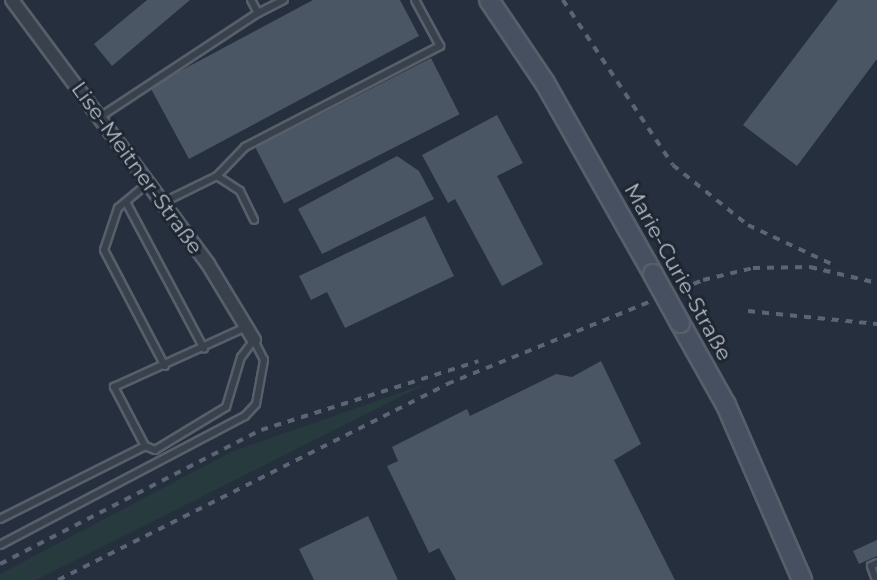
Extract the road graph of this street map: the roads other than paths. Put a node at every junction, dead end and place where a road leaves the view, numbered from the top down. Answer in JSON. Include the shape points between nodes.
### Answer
{"nodes":[{"id":1,"x":251,"y":0,"type":"edge"},
{"id":2,"x":284,"y":0,"type":"edge"},
{"id":3,"x":415,"y":0,"type":"edge"},
{"id":4,"x":489,"y":0,"type":"edge"},
{"id":5,"x":15,"y":1,"type":"edge"},
{"id":6,"x":258,"y":13,"type":"junction"},
{"id":7,"x":100,"y":117,"type":"junction"},
{"id":8,"x":217,"y":176,"type":"junction"},
{"id":9,"x":148,"y":183,"type":"junction"},
{"id":10,"x":125,"y":202,"type":"junction"},
{"id":11,"x":162,"y":203,"type":"junction"},
{"id":12,"x":254,"y":220,"type":"dead end"},
{"id":13,"x":246,"y":327,"type":"junction"},
{"id":14,"x":254,"y":340,"type":"junction"},
{"id":15,"x":204,"y":349,"type":"junction"},
{"id":16,"x":165,"y":366,"type":"junction"},
{"id":17,"x":145,"y":446,"type":"junction"},
{"id":18,"x":0,"y":519,"type":"edge"},
{"id":19,"x":0,"y":545,"type":"edge"},
{"id":20,"x":877,"y":563,"type":"edge"},
{"id":21,"x":802,"y":580,"type":"edge"},
{"id":22,"x":876,"y":580,"type":"edge"}],
"edges":[{"from":1,"to":6,"type":"lane"},
{"from":2,"to":6,"type":"lane"},
{"from":3,"to":8,"type":"lane","via":[[440,46],[245,147]]},
{"from":4,"to":21,"type":"main road","name":"Marie-Curie-Straße","bridge":true,"via":[[545,83],[726,405]]},
{"from":5,"to":7,"type":"street","name":"Lise-Meitner-Straße"},
{"from":6,"to":7,"type":"lane"},
{"from":7,"to":9,"type":"street","name":"Lise-Meitner-Straße"},
{"from":8,"to":11,"type":"lane"},
{"from":8,"to":12,"type":"lane","via":[[240,191]]},
{"from":9,"to":10,"type":"lane"},
{"from":9,"to":11,"type":"street","name":"Lise-Meitner-Straße"},
{"from":10,"to":15,"type":"lane"},
{"from":10,"to":16,"type":"lane","via":[[104,250]]},
{"from":11,"to":13,"type":"street","name":"Lise-Meitner-Straße"},
{"from":13,"to":14,"type":"street","name":"Lise-Meitner-Straße"},
{"from":13,"to":15,"type":"lane"},
{"from":14,"to":17,"type":"lane","via":[[241,357],[226,407],[155,450]]},
{"from":14,"to":19,"type":"lane","via":[[264,360],[256,404],[245,416]]},
{"from":15,"to":16,"type":"lane"},
{"from":16,"to":17,"type":"lane","via":[[114,387]]},
{"from":17,"to":18,"type":"lane"},
{"from":20,"to":22,"type":"lane","via":[[871,566]]}]}
